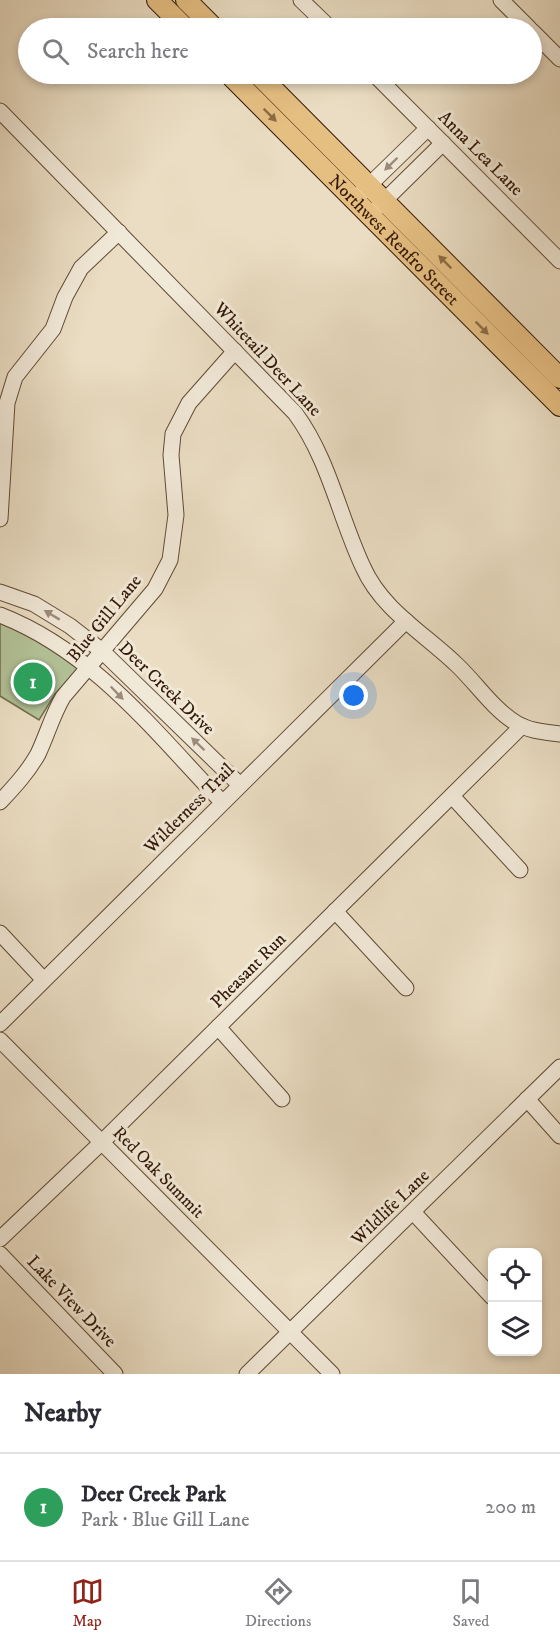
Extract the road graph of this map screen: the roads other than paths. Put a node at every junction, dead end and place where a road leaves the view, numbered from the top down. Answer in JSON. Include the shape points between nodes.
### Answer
{"nodes":[{"id":1,"x":157,"y":0,"type":"edge"},
{"id":2,"x":186,"y":0,"type":"edge"},
{"id":3,"x":301,"y":0,"type":"edge"},
{"id":4,"x":501,"y":0,"type":"edge"},
{"id":5,"x":175,"y":18,"type":"edge"},
{"id":6,"x":204,"y":18,"type":"edge"},
{"id":7,"x":320,"y":18,"type":"edge"},
{"id":8,"x":518,"y":18,"type":"edge"},
{"id":9,"x":542,"y":42,"type":"edge"},
{"id":10,"x":560,"y":59,"type":"edge"},
{"id":11,"x":239,"y":84,"type":"edge"},
{"id":12,"x":268,"y":84,"type":"edge"},
{"id":13,"x":384,"y":84,"type":"edge"},
{"id":14,"x":4,"y":121,"type":"edge"},
{"id":15,"x":428,"y":128,"type":"junction"},
{"id":16,"x":443,"y":143,"type":"junction"},
{"id":17,"x":369,"y":185,"type":"junction"},
{"id":18,"x":354,"y":200,"type":"junction"},
{"id":19,"x":384,"y":201,"type":"junction"},
{"id":20,"x":369,"y":215,"type":"junction"},
{"id":21,"x":119,"y":232,"type":"junction"},
{"id":22,"x":560,"y":261,"type":"edge"},
{"id":23,"x":236,"y":351,"type":"junction"},
{"id":24,"x":560,"y":378,"type":"edge"},
{"id":25,"x":560,"y":406,"type":"edge"},
{"id":26,"x":0,"y":519,"type":"edge"},
{"id":27,"x":0,"y":592,"type":"edge"},
{"id":28,"x":0,"y":615,"type":"edge"},
{"id":29,"x":406,"y":621,"type":"junction"},
{"id":30,"x":102,"y":651,"type":"junction"},
{"id":31,"x":90,"y":666,"type":"junction"},
{"id":32,"x":522,"y":726,"type":"junction"},
{"id":33,"x":560,"y":734,"type":"edge"},
{"id":34,"x":240,"y":785,"type":"junction"},
{"id":35,"x":452,"y":796,"type":"junction"},
{"id":36,"x":0,"y":802,"type":"edge"},
{"id":37,"x":222,"y":802,"type":"junction"},
{"id":38,"x":520,"y":870,"type":"dead end"},
{"id":39,"x":335,"y":911,"type":"junction"},
{"id":40,"x":0,"y":933,"type":"edge"},
{"id":41,"x":43,"y":979,"type":"junction"},
{"id":42,"x":406,"y":988,"type":"dead end"},
{"id":43,"x":0,"y":1024,"type":"edge"},
{"id":44,"x":218,"y":1027,"type":"junction"},
{"id":45,"x":0,"y":1040,"type":"edge"},
{"id":46,"x":560,"y":1067,"type":"edge"},
{"id":47,"x":282,"y":1098,"type":"dead end"},
{"id":48,"x":527,"y":1099,"type":"junction"},
{"id":49,"x":560,"y":1136,"type":"edge"},
{"id":50,"x":102,"y":1142,"type":"junction"},
{"id":51,"x":413,"y":1212,"type":"junction"},
{"id":52,"x":0,"y":1239,"type":"edge"},
{"id":53,"x":0,"y":1254,"type":"edge"},
{"id":54,"x":488,"y":1293,"type":"edge"},
{"id":55,"x":290,"y":1331,"type":"junction"},
{"id":56,"x":115,"y":1374,"type":"edge"},
{"id":57,"x":247,"y":1374,"type":"edge"},
{"id":58,"x":332,"y":1374,"type":"edge"}],
"edges":[{"from":1,"to":5,"type":"main road"},
{"from":2,"to":6,"type":"main road"},
{"from":3,"to":7,"type":"street"},
{"from":4,"to":8,"type":"street"},
{"from":9,"to":10,"type":"street"},
{"from":11,"to":18,"type":"main road","name":"Northwest Renfro Street","one_way":true},
{"from":12,"to":17,"type":"main road","name":"Northwest Renfro Street"},
{"from":13,"to":15,"type":"street","name":"Anna Lea Lane"},
{"from":14,"to":21,"type":"street","name":"Whitetail Deer Lane"},
{"from":15,"to":16,"type":"street","name":"Anna Lea Lane"},
{"from":15,"to":17,"type":"street","one_way":true},
{"from":16,"to":19,"type":"street"},
{"from":16,"to":22,"type":"street","name":"Anna Lea Lane"},
{"from":17,"to":18,"type":"street"},
{"from":17,"to":19,"type":"main road","name":"Northwest Renfro Street"},
{"from":18,"to":20,"type":"main road","name":"Northwest Renfro Street"},
{"from":19,"to":20,"type":"street"},
{"from":24,"to":19,"type":"main road","name":"Northwest Renfro Street","one_way":true},
{"from":20,"to":25,"type":"main road","name":"Northwest Renfro Street","one_way":true},
{"from":21,"to":23,"type":"street","name":"Whitetail Deer Lane"},
{"from":21,"to":26,"type":"street","via":[[81,268],[53,329],[15,377],[7,403]]},
{"from":23,"to":29,"type":"street","name":"Whitetail Deer Lane","via":[[311,434],[363,569]]},
{"from":23,"to":30,"type":"street","name":"Blue Gill Lane","via":[[189,403],[173,434],[176,515],[170,560],[155,589]]},
{"from":30,"to":27,"type":"street","name":"Deer Creek Drive","one_way":true,"via":[[44,610]]},
{"from":28,"to":31,"type":"street","via":[[49,637]]},
{"from":29,"to":32,"type":"street","name":"Whitetail Deer Lane"},
{"from":29,"to":34,"type":"street","name":"Wilderness Trail"},
{"from":30,"to":31,"type":"street","name":"Blue Gill Lane"},
{"from":34,"to":30,"type":"street","name":"Deer Creek Drive","one_way":true},
{"from":31,"to":36,"type":"street","name":"Blue Gill Lane","via":[[52,716],[38,753],[22,778]]},
{"from":31,"to":37,"type":"street","one_way":true},
{"from":32,"to":33,"type":"street","name":"Whitetail Deer Lane"},
{"from":32,"to":35,"type":"street","name":"Pheasant Run"},
{"from":34,"to":37,"type":"street","name":"Wilderness Trail"},
{"from":35,"to":38,"type":"street"},
{"from":35,"to":39,"type":"street","name":"Pheasant Run"},
{"from":37,"to":41,"type":"street","name":"Wilderness Trail"},
{"from":39,"to":42,"type":"street"},
{"from":39,"to":44,"type":"street","name":"Pheasant Run"},
{"from":40,"to":41,"type":"street"},
{"from":41,"to":43,"type":"street","name":"Wilderness Trail"},
{"from":44,"to":47,"type":"street"},
{"from":44,"to":50,"type":"street","name":"Pheasant Run"},
{"from":45,"to":50,"type":"street","name":"Red Oak Summit"},
{"from":46,"to":48,"type":"street","name":"Wildlife Lane"},
{"from":48,"to":49,"type":"street"},
{"from":48,"to":51,"type":"street","name":"Wildlife Lane"},
{"from":50,"to":52,"type":"street","name":"Pheasant Run"},
{"from":50,"to":55,"type":"street","name":"Red Oak Summit"},
{"from":51,"to":54,"type":"street"},
{"from":51,"to":55,"type":"street","name":"Wildlife Lane"},
{"from":53,"to":56,"type":"street","name":"Lake View Drive"},
{"from":55,"to":57,"type":"street","name":"Wildlife Lane"},
{"from":55,"to":58,"type":"street","name":"Red Oak Summit"}]}
